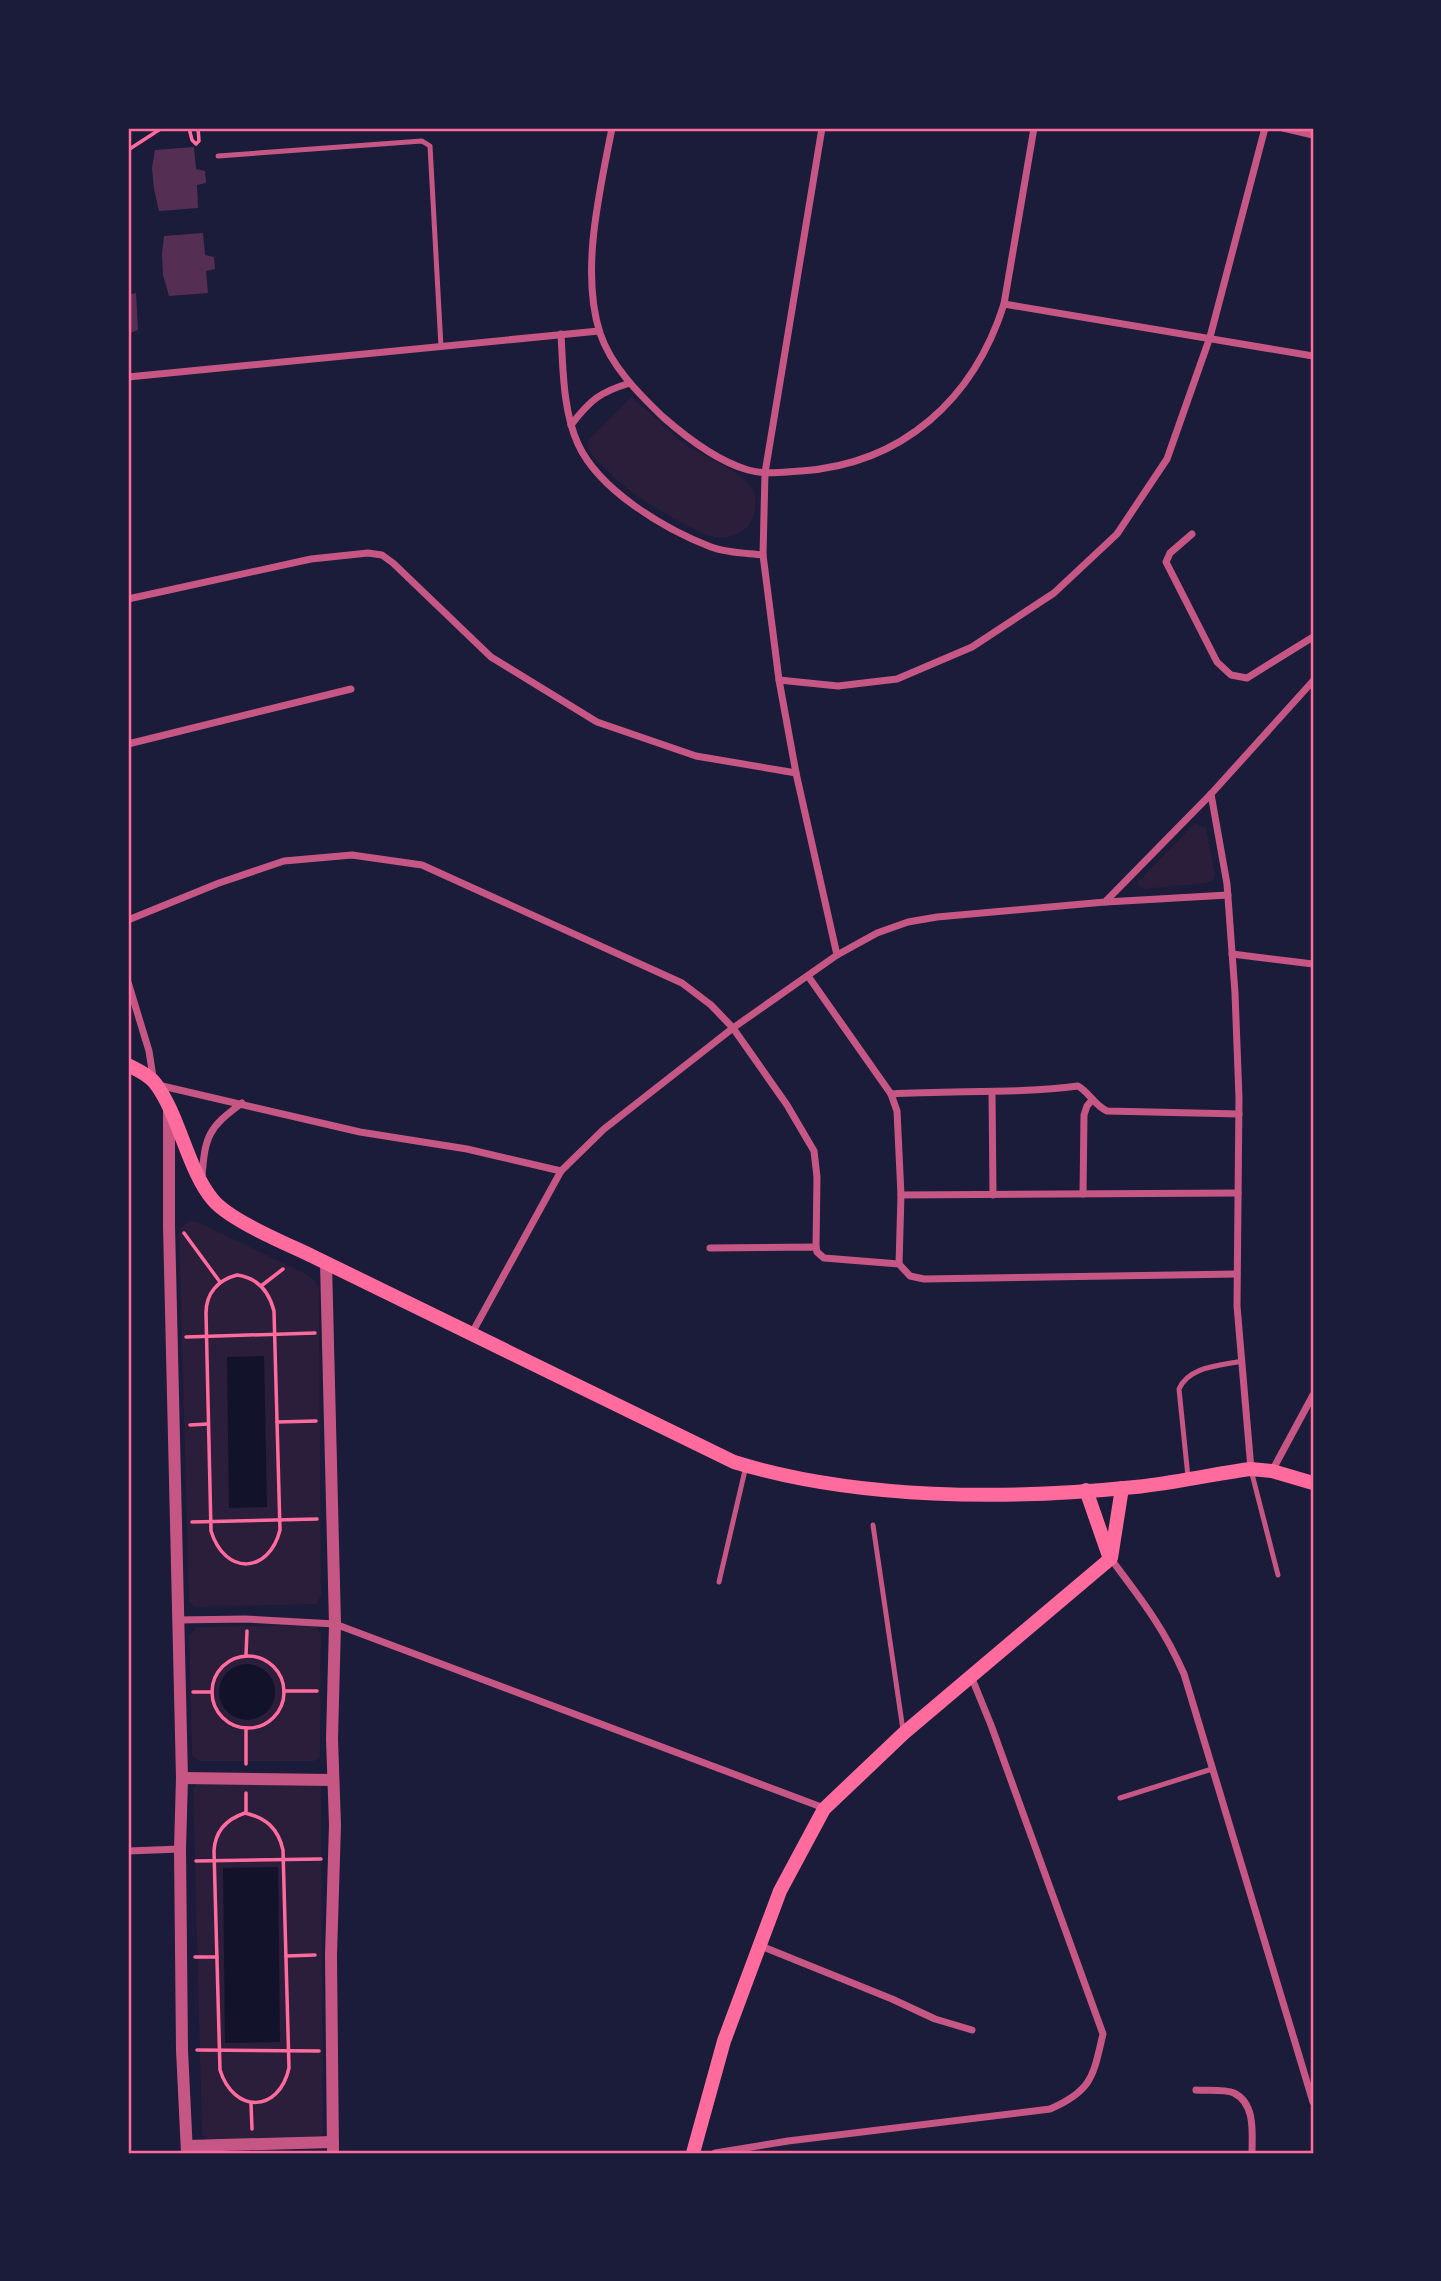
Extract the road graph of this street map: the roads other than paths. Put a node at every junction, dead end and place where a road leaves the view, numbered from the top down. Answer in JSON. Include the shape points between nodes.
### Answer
{"nodes":[{"id":1,"x":612,"y":128,"type":"edge"},
{"id":2,"x":822,"y":128,"type":"edge"},
{"id":3,"x":1034,"y":128,"type":"edge"},
{"id":4,"x":1265,"y":128,"type":"edge"},
{"id":5,"x":1283,"y":128,"type":"edge"},
{"id":6,"x":1313,"y":135,"type":"edge"},
{"id":7,"x":218,"y":156,"type":"dead end"},
{"id":8,"x":1004,"y":304,"type":"junction"},
{"id":9,"x":599,"y":331,"type":"junction"},
{"id":10,"x":561,"y":334,"type":"junction"},
{"id":11,"x":1209,"y":337,"type":"junction"},
{"id":12,"x":440,"y":347,"type":"junction"},
{"id":13,"x":1313,"y":356,"type":"edge"},
{"id":14,"x":128,"y":377,"type":"edge"},
{"id":15,"x":630,"y":383,"type":"junction"},
{"id":16,"x":571,"y":425,"type":"junction"},
{"id":17,"x":765,"y":473,"type":"junction"},
{"id":18,"x":1192,"y":534,"type":"dead end"},
{"id":19,"x":763,"y":555,"type":"junction"},
{"id":20,"x":128,"y":599,"type":"edge"},
{"id":21,"x":1313,"y":636,"type":"edge"},
{"id":22,"x":779,"y":680,"type":"junction"},
{"id":23,"x":1313,"y":681,"type":"edge"},
{"id":24,"x":351,"y":690,"type":"dead end"},
{"id":25,"x":128,"y":744,"type":"edge"},
{"id":26,"x":796,"y":773,"type":"junction"},
{"id":27,"x":1211,"y":793,"type":"junction"},
{"id":28,"x":1228,"y":895,"type":"junction"},
{"id":29,"x":1105,"y":902,"type":"junction"},
{"id":30,"x":128,"y":920,"type":"edge"},
{"id":31,"x":1232,"y":954,"type":"junction"},
{"id":32,"x":837,"y":955,"type":"junction"},
{"id":33,"x":1313,"y":964,"type":"edge"},
{"id":34,"x":808,"y":976,"type":"junction"},
{"id":35,"x":128,"y":982,"type":"edge"},
{"id":36,"x":733,"y":1028,"type":"junction"},
{"id":37,"x":128,"y":1065,"type":"edge"},
{"id":38,"x":155,"y":1083,"type":"junction"},
{"id":39,"x":992,"y":1092,"type":"junction"},
{"id":40,"x":891,"y":1094,"type":"junction"},
{"id":41,"x":1092,"y":1100,"type":"junction"},
{"id":42,"x":242,"y":1102,"type":"junction"},
{"id":43,"x":169,"y":1110,"type":"junction"},
{"id":44,"x":1239,"y":1114,"type":"junction"},
{"id":45,"x":561,"y":1171,"type":"junction"},
{"id":46,"x":201,"y":1181,"type":"junction"},
{"id":47,"x":1238,"y":1193,"type":"junction"},
{"id":48,"x":1083,"y":1194,"type":"junction"},
{"id":49,"x":901,"y":1195,"type":"junction"},
{"id":50,"x":993,"y":1195,"type":"junction"},
{"id":51,"x":816,"y":1247,"type":"junction"},
{"id":52,"x":710,"y":1248,"type":"dead end"},
{"id":53,"x":326,"y":1263,"type":"junction"},
{"id":54,"x":899,"y":1264,"type":"junction"},
{"id":55,"x":1237,"y":1273,"type":"junction"},
{"id":56,"x":472,"y":1333,"type":"junction"},
{"id":57,"x":1242,"y":1361,"type":"junction"},
{"id":58,"x":1313,"y":1395,"type":"edge"},
{"id":59,"x":746,"y":1466,"type":"junction"},
{"id":60,"x":1251,"y":1469,"type":"junction"},
{"id":61,"x":1272,"y":1471,"type":"junction"},
{"id":62,"x":1189,"y":1478,"type":"junction"},
{"id":63,"x":1313,"y":1483,"type":"edge"},
{"id":64,"x":1122,"y":1488,"type":"junction"},
{"id":65,"x":1086,"y":1490,"type":"junction"},
{"id":66,"x":873,"y":1525,"type":"dead end"},
{"id":67,"x":1110,"y":1559,"type":"junction"},
{"id":68,"x":1278,"y":1575,"type":"dead end"},
{"id":69,"x":719,"y":1582,"type":"dead end"},
{"id":70,"x":179,"y":1620,"type":"junction"},
{"id":71,"x":335,"y":1623,"type":"junction"},
{"id":72,"x":971,"y":1676,"type":"junction"},
{"id":73,"x":904,"y":1733,"type":"junction"},
{"id":74,"x":1212,"y":1769,"type":"junction"},
{"id":75,"x":182,"y":1778,"type":"junction"},
{"id":76,"x":333,"y":1780,"type":"junction"},
{"id":77,"x":1120,"y":1798,"type":"dead end"},
{"id":78,"x":824,"y":1809,"type":"junction"},
{"id":79,"x":128,"y":1851,"type":"edge"},
{"id":80,"x":181,"y":1855,"type":"junction"},
{"id":81,"x":761,"y":1946,"type":"junction"},
{"id":82,"x":972,"y":2031,"type":"dead end"},
{"id":83,"x":1196,"y":2090,"type":"dead end"},
{"id":84,"x":1313,"y":2102,"type":"edge"},
{"id":85,"x":288,"y":2148,"type":"edge"},
{"id":86,"x":333,"y":2148,"type":"edge"},
{"id":87,"x":252,"y":2149,"type":"edge"},
{"id":88,"x":187,"y":2150,"type":"edge"},
{"id":89,"x":693,"y":2153,"type":"edge"},
{"id":90,"x":715,"y":2153,"type":"edge"},
{"id":91,"x":1252,"y":2153,"type":"edge"}],
"edges":[{"from":1,"to":9,"type":"street","via":[[594,233],[593,299]]},
{"from":2,"to":17,"type":"street"},
{"from":3,"to":8,"type":"street"},
{"from":4,"to":11,"type":"street"},
{"from":5,"to":6,"type":"street"},
{"from":7,"to":12,"type":"lane","via":[[427,142]]},
{"from":8,"to":11,"type":"street"},
{"from":8,"to":17,"type":"street","via":[[968,382],[944,408],[891,449],[830,467]]},
{"from":9,"to":10,"type":"street"},
{"from":9,"to":15,"type":"street"},
{"from":10,"to":12,"type":"street"},
{"from":10,"to":16,"type":"street"},
{"from":11,"to":13,"type":"street"},
{"from":11,"to":22,"type":"street","via":[[1167,459],[1117,534],[1054,593],[972,647],[897,679],[838,686]]},
{"from":12,"to":14,"type":"street"},
{"from":15,"to":16,"type":"street","via":[[596,397]]},
{"from":15,"to":17,"type":"street","via":[[688,437],[737,466]]},
{"from":16,"to":19,"type":"street","via":[[599,474],[629,502],[712,548]]},
{"from":17,"to":19,"type":"street"},
{"from":18,"to":21,"type":"street","via":[[1166,562],[1217,662],[1231,675],[1247,678]]},
{"from":19,"to":22,"type":"street"},
{"from":20,"to":26,"type":"street","via":[[312,559],[382,555],[491,657],[597,722],[696,756]]},
{"from":22,"to":26,"type":"street"},
{"from":23,"to":27,"type":"street"},
{"from":24,"to":25,"type":"street"},
{"from":26,"to":32,"type":"street"},
{"from":27,"to":28,"type":"street"},
{"from":27,"to":29,"type":"street"},
{"from":28,"to":29,"type":"street"},
{"from":28,"to":31,"type":"street"},
{"from":29,"to":32,"type":"street","via":[[908,922]]},
{"from":30,"to":36,"type":"street","via":[[284,861],[352,855],[422,865],[682,983]]},
{"from":31,"to":33,"type":"street"},
{"from":31,"to":44,"type":"street"},
{"from":32,"to":34,"type":"street"},
{"from":34,"to":36,"type":"street"},
{"from":34,"to":40,"type":"street"},
{"from":35,"to":38,"type":"street"},
{"from":36,"to":45,"type":"street","via":[[604,1129]]},
{"from":36,"to":51,"type":"street","via":[[814,1151]]},
{"from":37,"to":38,"type":"main road"},
{"from":38,"to":42,"type":"street"},
{"from":38,"to":43,"type":"main road"},
{"from":39,"to":40,"type":"street"},
{"from":39,"to":41,"type":"street","via":[[1078,1086]]},
{"from":39,"to":50,"type":"street"},
{"from":40,"to":49,"type":"street","via":[[897,1111]]},
{"from":41,"to":44,"type":"street","via":[[1107,1111]]},
{"from":41,"to":48,"type":"street","via":[[1084,1115]]},
{"from":42,"to":45,"type":"street","via":[[360,1132],[467,1149]]},
{"from":42,"to":46,"type":"street","via":[[212,1130]]},
{"from":43,"to":46,"type":"main road"},
{"from":43,"to":70,"type":"street"},
{"from":44,"to":47,"type":"street"},
{"from":45,"to":56,"type":"street"},
{"from":46,"to":53,"type":"main road","via":[[220,1206]]},
{"from":47,"to":48,"type":"street"},
{"from":47,"to":55,"type":"street"},
{"from":48,"to":50,"type":"street"},
{"from":49,"to":50,"type":"street"},
{"from":49,"to":54,"type":"street"},
{"from":51,"to":52,"type":"street"},
{"from":51,"to":54,"type":"street","via":[[820,1256],[828,1259]]},
{"from":53,"to":56,"type":"main road"},
{"from":53,"to":71,"type":"street"},
{"from":54,"to":55,"type":"street","via":[[910,1276],[924,1279]]},
{"from":55,"to":57,"type":"street"},
{"from":56,"to":59,"type":"main road"},
{"from":57,"to":60,"type":"street"},
{"from":57,"to":62,"type":"lane","via":[[1196,1371],[1179,1388]]},
{"from":58,"to":61,"type":"street"},
{"from":59,"to":65,"type":"main road","via":[[827,1485],[911,1491],[1013,1495]]},
{"from":59,"to":69,"type":"lane"},
{"from":60,"to":61,"type":"main road"},
{"from":60,"to":62,"type":"main road"},
{"from":60,"to":68,"type":"lane"},
{"from":61,"to":63,"type":"main road"},
{"from":62,"to":64,"type":"main road"},
{"from":64,"to":65,"type":"main road"},
{"from":64,"to":67,"type":"main road"},
{"from":65,"to":67,"type":"main road"},
{"from":66,"to":73,"type":"lane"},
{"from":67,"to":72,"type":"main road"},
{"from":67,"to":74,"type":"street","via":[[1171,1646]]},
{"from":70,"to":71,"type":"street"},
{"from":70,"to":75,"type":"street"},
{"from":71,"to":76,"type":"street"},
{"from":71,"to":78,"type":"street"},
{"from":72,"to":73,"type":"main road"},
{"from":72,"to":90,"type":"street","via":[[1103,2034],[1093,2075],[1069,2101],[1050,2109]]},
{"from":73,"to":78,"type":"main road"},
{"from":74,"to":77,"type":"lane"},
{"from":74,"to":84,"type":"street"},
{"from":75,"to":76,"type":"street"},
{"from":75,"to":80,"type":"street"},
{"from":76,"to":86,"type":"street"},
{"from":78,"to":81,"type":"main road","via":[[780,1891]]},
{"from":79,"to":80,"type":"street"},
{"from":80,"to":88,"type":"street"},
{"from":81,"to":82,"type":"street"},
{"from":81,"to":89,"type":"main road","via":[[724,2041]]},
{"from":83,"to":91,"type":"street","via":[[1233,2092],[1244,2101],[1253,2123]]},
{"from":85,"to":86,"type":"street"},
{"from":85,"to":87,"type":"street"},
{"from":87,"to":88,"type":"street"}]}
